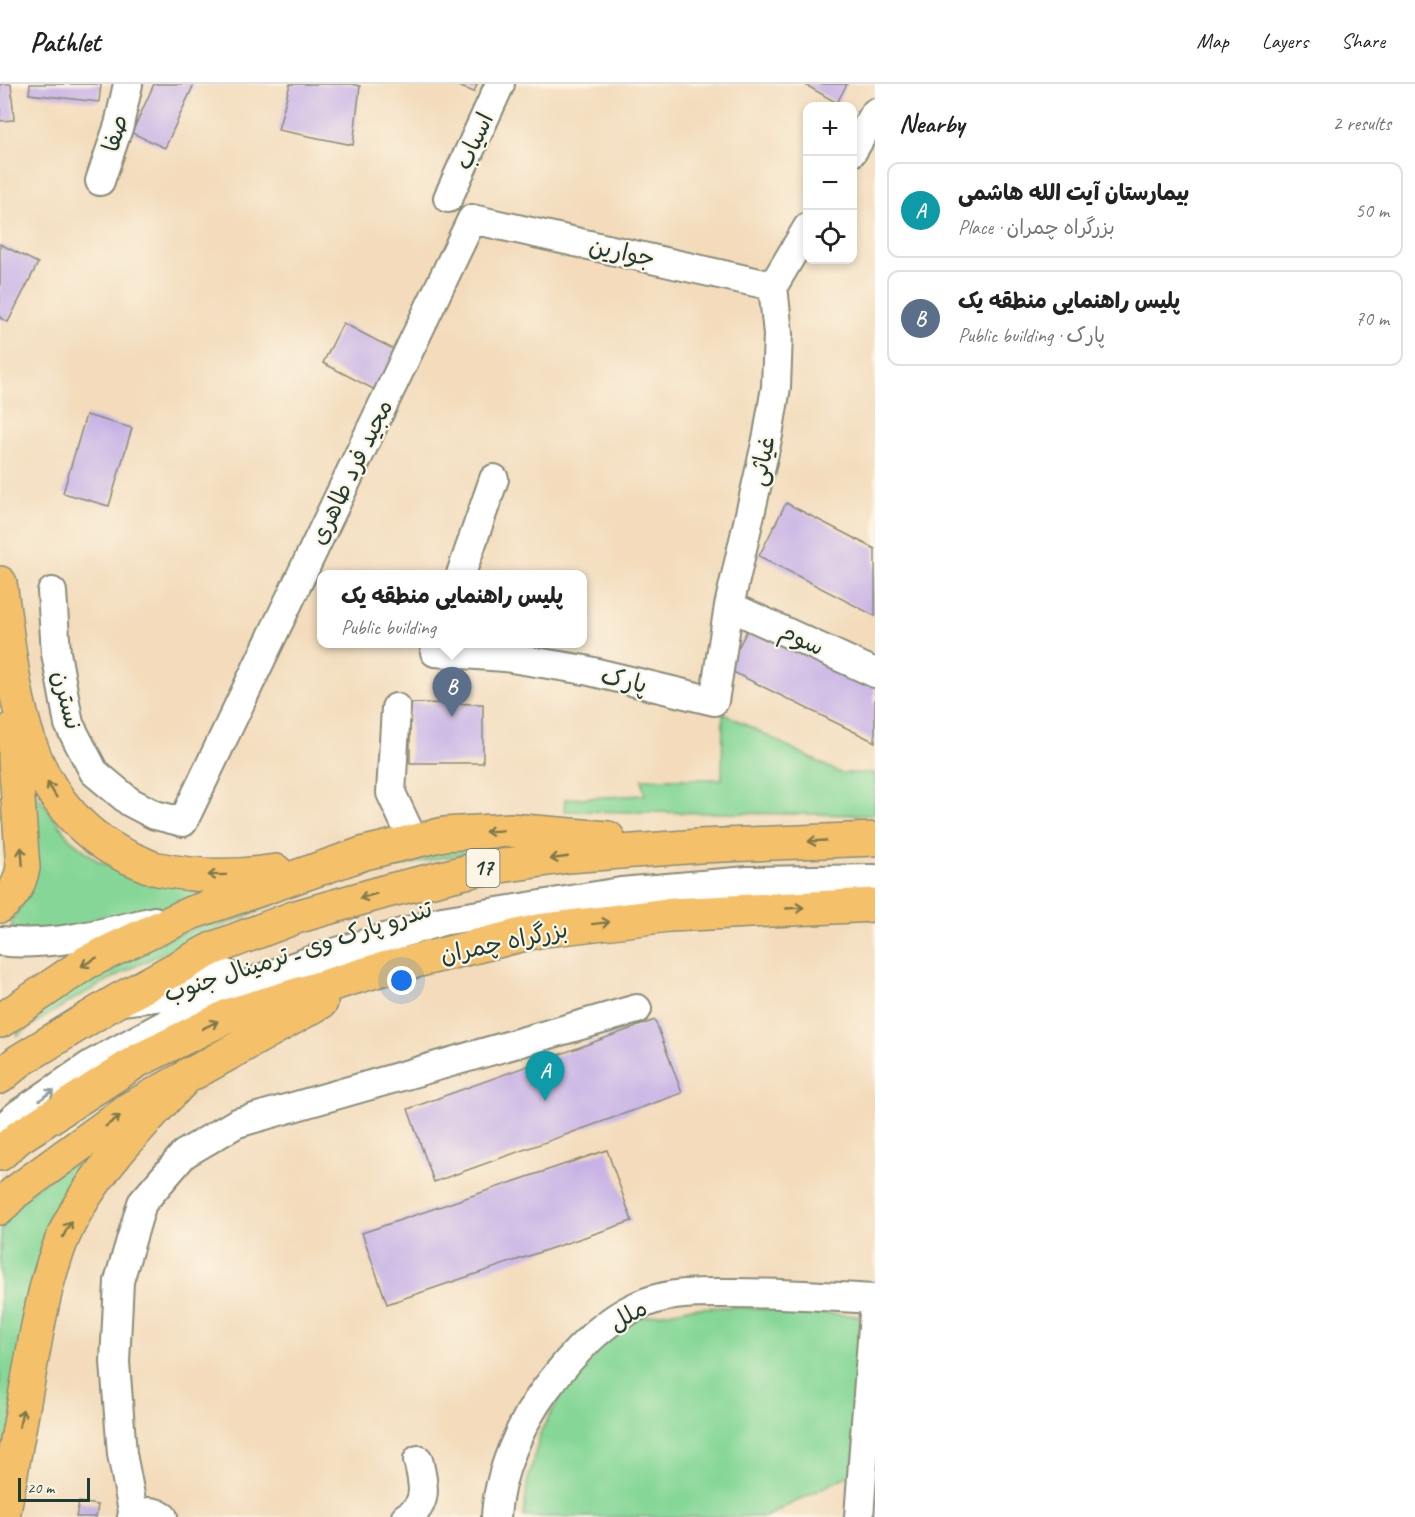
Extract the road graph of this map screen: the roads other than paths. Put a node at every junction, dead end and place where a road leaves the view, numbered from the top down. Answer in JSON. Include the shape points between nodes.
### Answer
{"nodes":[{"id":1,"x":128,"y":84,"type":"edge"},
{"id":2,"x":500,"y":84,"type":"edge"},
{"id":3,"x":875,"y":113,"type":"edge"},
{"id":4,"x":857,"y":144,"type":"edge"},
{"id":5,"x":99,"y":181,"type":"dead end"},
{"id":6,"x":448,"y":198,"type":"dead end"},
{"id":7,"x":472,"y":219,"type":"joint"},
{"id":8,"x":803,"y":234,"type":"edge"},
{"id":9,"x":772,"y":286,"type":"junction"},
{"id":10,"x":494,"y":479,"type":"dead end"},
{"id":11,"x":462,"y":570,"type":"edge"},
{"id":12,"x":0,"y":583,"type":"edge"},
{"id":13,"x":52,"y":592,"type":"dead end"},
{"id":14,"x":729,"y":606,"type":"junction"},
{"id":15,"x":436,"y":648,"type":"edge"},
{"id":16,"x":875,"y":673,"type":"edge"},
{"id":17,"x":15,"y":690,"type":"junction"},
{"id":18,"x":714,"y":701,"type":"joint"},
{"id":19,"x":396,"y":708,"type":"dead end"},
{"id":20,"x":183,"y":822,"type":"joint"},
{"id":21,"x":875,"y":839,"type":"edge"},
{"id":22,"x":414,"y":842,"type":"junction"},
{"id":23,"x":699,"y":846,"type":"junction"},
{"id":24,"x":337,"y":862,"type":"junction"},
{"id":25,"x":875,"y":866,"type":"edge"},
{"id":26,"x":875,"y":879,"type":"edge"},
{"id":27,"x":875,"y":905,"type":"edge"},
{"id":28,"x":0,"y":906,"type":"edge"},
{"id":29,"x":191,"y":913,"type":"junction"},
{"id":30,"x":0,"y":941,"type":"edge"},
{"id":31,"x":379,"y":970,"type":"junction"},
{"id":32,"x":115,"y":1002,"type":"junction"},
{"id":33,"x":637,"y":1009,"type":"dead end"},
{"id":34,"x":0,"y":1021,"type":"edge"},
{"id":35,"x":189,"y":1074,"type":"junction"},
{"id":36,"x":0,"y":1077,"type":"edge"},
{"id":37,"x":0,"y":1130,"type":"edge"},
{"id":38,"x":0,"y":1154,"type":"edge"},
{"id":39,"x":0,"y":1208,"type":"edge"},
{"id":40,"x":875,"y":1299,"type":"edge"},
{"id":41,"x":418,"y":1460,"type":"dead end"},
{"id":42,"x":133,"y":1516,"type":"edge"},
{"id":43,"x":3,"y":1517,"type":"edge"},
{"id":44,"x":163,"y":1517,"type":"edge"},
{"id":45,"x":406,"y":1517,"type":"edge"},
{"id":46,"x":496,"y":1517,"type":"edge"},
{"id":47,"x":859,"y":1517,"type":"edge"}],
"edges":[{"from":1,"to":5,"type":"street","name":"صفا","via":[[119,125]]},
{"from":2,"to":6,"type":"street","name":"اسیاب"},
{"from":3,"to":4,"type":"street"},
{"from":7,"to":9,"type":"street","name":"جوارین"},
{"from":7,"to":20,"type":"street","name":"مجید فرد طاهری"},
{"from":8,"to":9,"type":"street"},
{"from":9,"to":14,"type":"street","name":"غیاثی","via":[[778,334],[776,387]]},
{"from":10,"to":11,"type":"street"},
{"from":12,"to":17,"type":"highway"},
{"from":13,"to":20,"type":"street","name":"نسترن","via":[[56,653],[69,724],[94,772],[130,802],[155,815]]},
{"from":14,"to":16,"type":"street","name":"سوم"},
{"from":14,"to":18,"type":"street","name":"غیاثی"},
{"from":15,"to":18,"type":"street","name":"پارک","via":[[435,652],[505,657],[585,670]]},
{"from":24,"to":17,"type":"highway","one_way":true,"via":[[261,874],[207,875],[156,869],[117,853],[83,828],[59,801],[30,745]]},
{"from":28,"to":17,"type":"highway","one_way":true,"via":[[20,883],[23,868],[15,758]]},
{"from":19,"to":22,"type":"street","via":[[391,793]]},
{"from":21,"to":23,"type":"highway","number":"17","one_way":true},
{"from":23,"to":22,"type":"highway","one_way":true,"via":[[510,830],[444,834]]},
{"from":22,"to":24,"type":"highway"},
{"from":23,"to":32,"type":"highway","number":"17","one_way":true,"via":[[568,856],[474,870],[387,891],[296,918],[212,950]]},
{"from":24,"to":29,"type":"highway"},
{"from":25,"to":32,"type":"street","name":"تندرو پارک وی ـ ترمینال جنوب","via":[[666,872],[490,895],[311,943],[171,996]]},
{"from":37,"to":26,"type":"street","one_way":true,"via":[[92,1064],[211,1000],[270,975],[442,921],[621,892],[748,881]]},
{"from":31,"to":27,"type":"highway","name":"بزرگراه چمران","one_way":true,"via":[[538,932],[669,915]]},
{"from":29,"to":30,"type":"street","via":[[65,939]]},
{"from":29,"to":34,"type":"highway","one_way":true,"via":[[87,962]]},
{"from":31,"to":35,"type":"highway"},
{"from":38,"to":31,"type":"highway","name":"بزرگراه چمران","one_way":true,"via":[[19,1137],[137,1061],[220,1020]]},
{"from":32,"to":36,"type":"highway","number":"17","via":[[19,1061]]},
{"from":33,"to":42,"type":"street","via":[[237,1124],[184,1154],[142,1203],[119,1281],[115,1362],[122,1454]]},
{"from":39,"to":35,"type":"highway","one_way":true,"via":[[14,1193],[129,1109]]},
{"from":43,"to":35,"type":"highway","one_way":true,"via":[[46,1287],[61,1240],[99,1177]]},
{"from":40,"to":46,"type":"street","name":"ملل","via":[[689,1293],[647,1302],[611,1321],[569,1360],[535,1404],[509,1456]]},
{"from":40,"to":47,"type":"street"},
{"from":41,"to":45,"type":"street","via":[[424,1486],[422,1500],[414,1513]]},
{"from":42,"to":44,"type":"street","via":[[151,1512]]}]}
